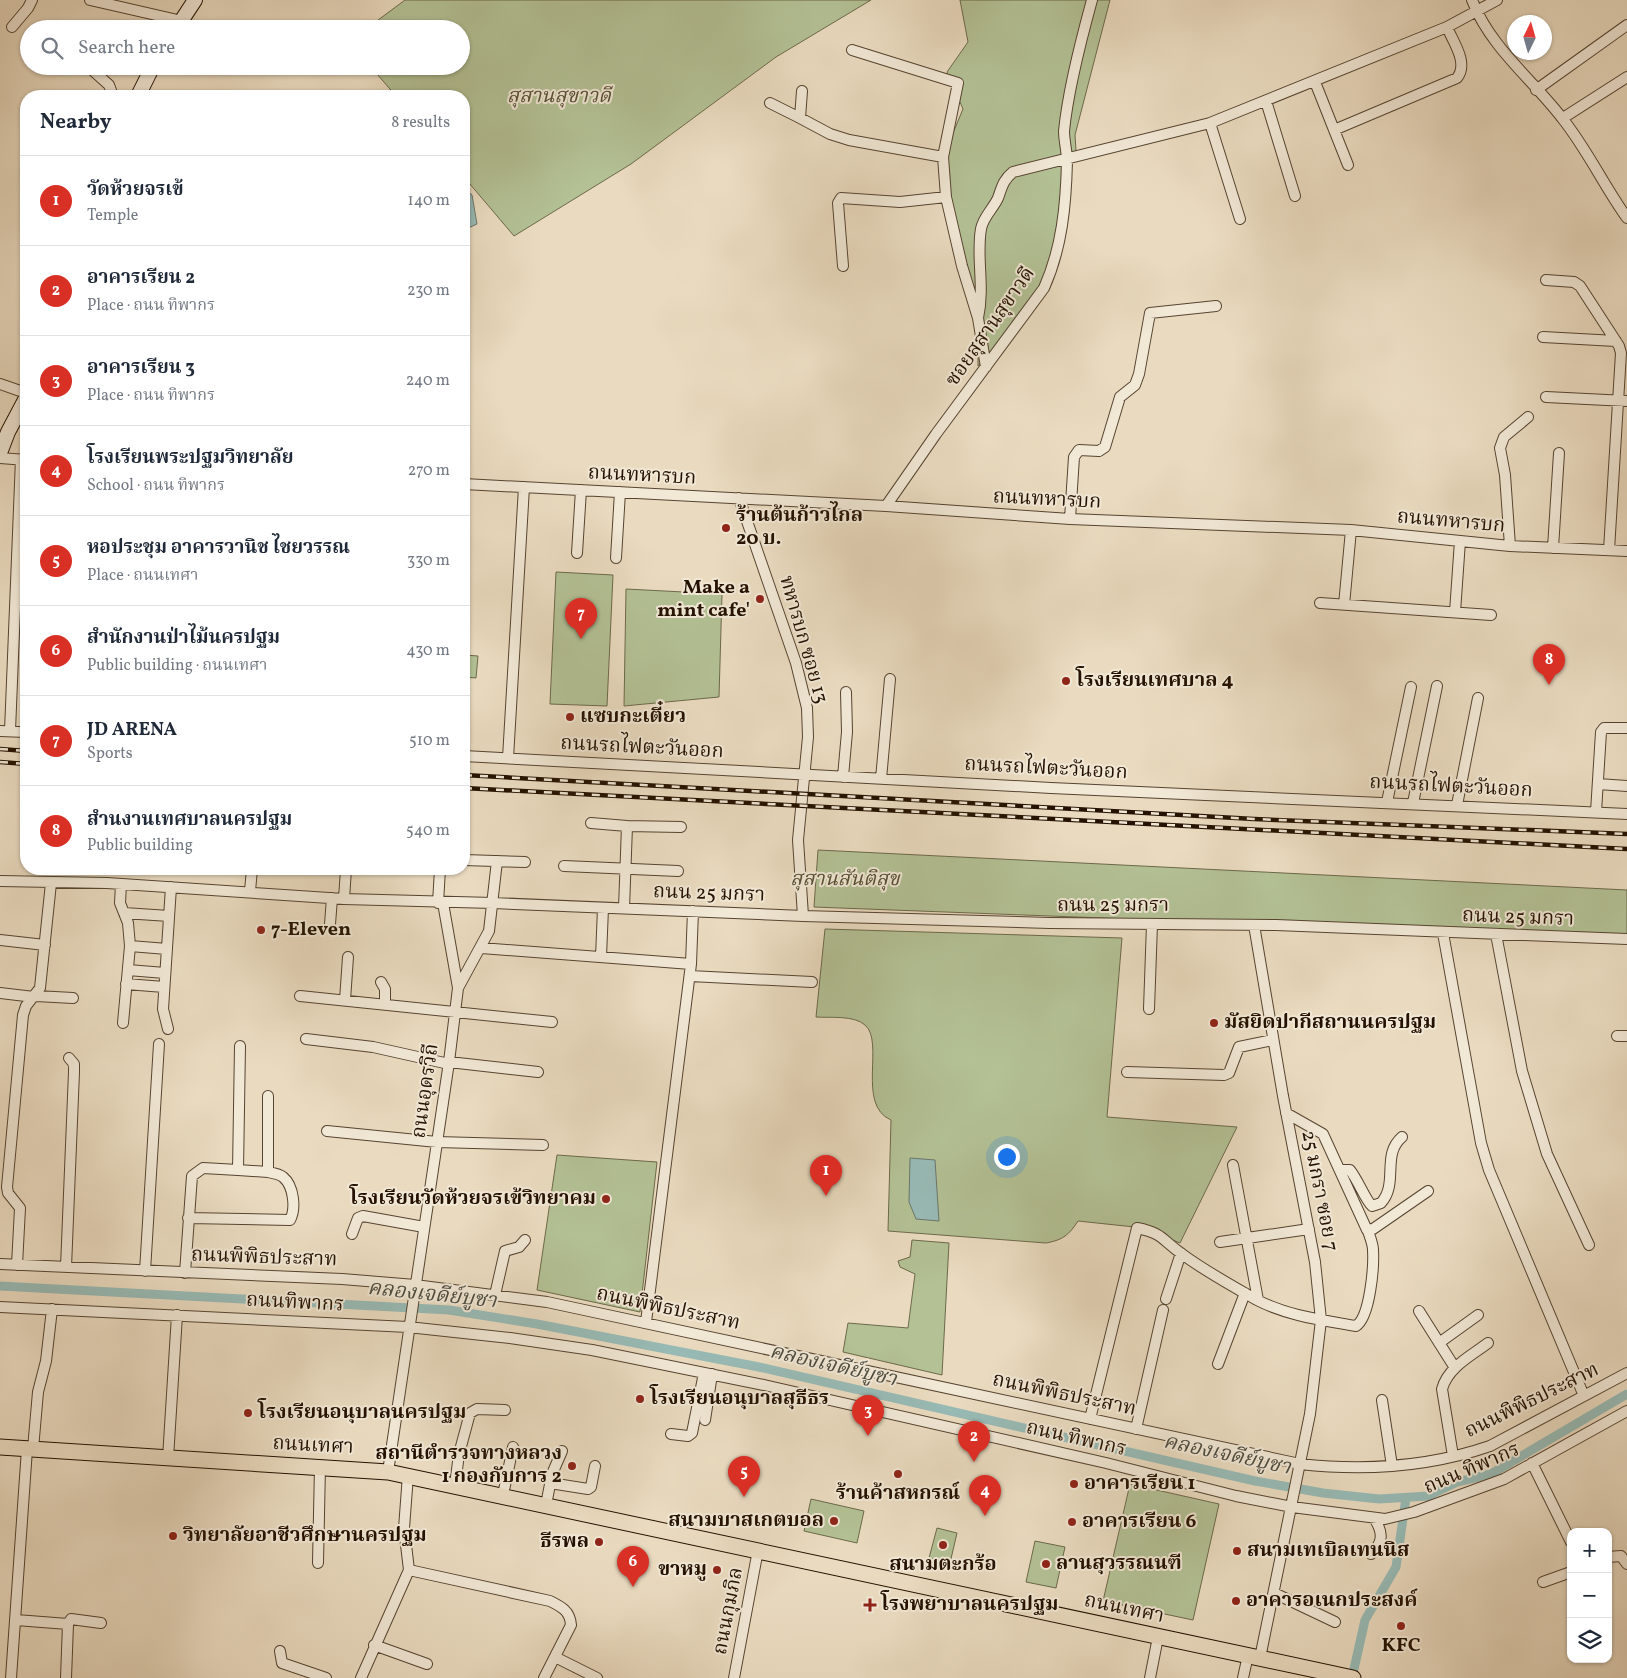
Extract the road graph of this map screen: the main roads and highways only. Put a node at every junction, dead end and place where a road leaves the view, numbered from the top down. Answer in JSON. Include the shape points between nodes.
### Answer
{"nodes":[{"id":1,"x":0,"y":1447,"type":"edge"},
{"id":2,"x":1352,"y":1678,"type":"edge"}],
"edges":[{"from":1,"to":2,"type":"main road","name":"ถนนเทศา","via":[[320,1466],[408,1475]]}]}
